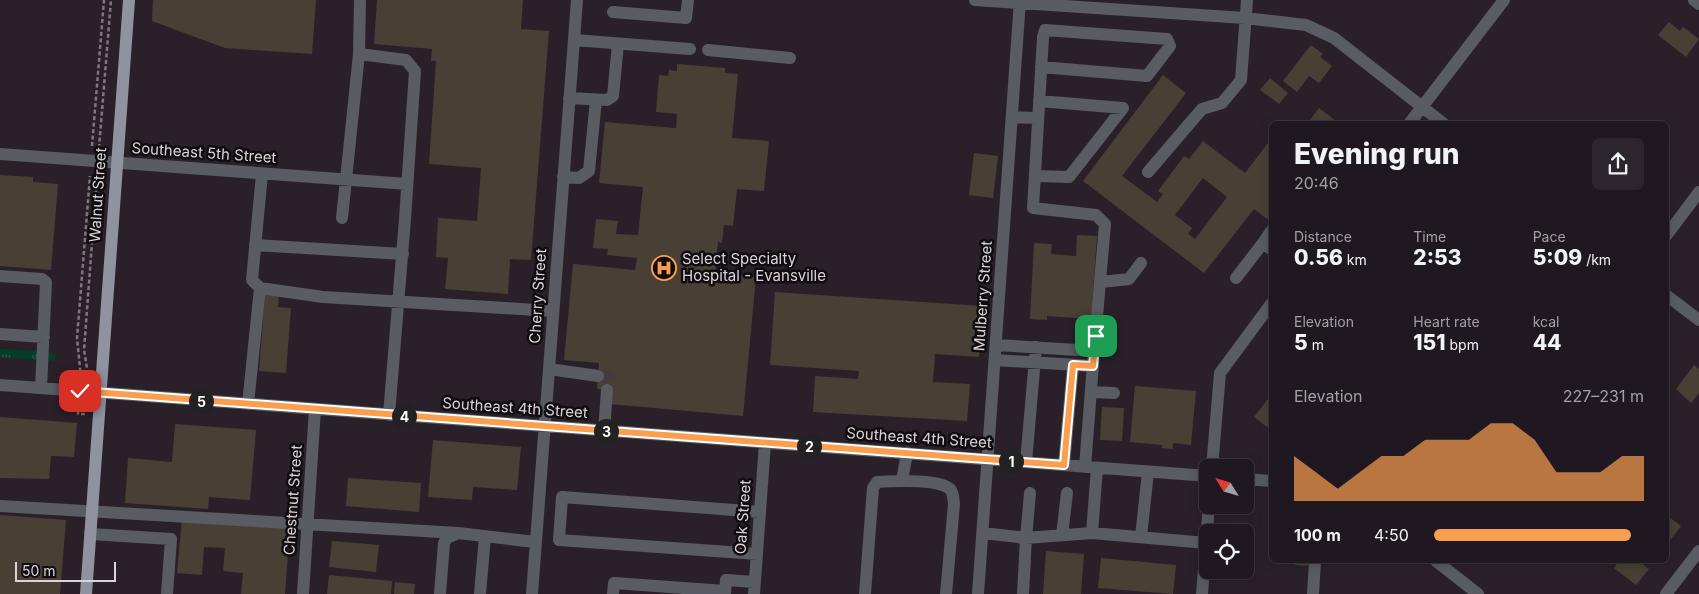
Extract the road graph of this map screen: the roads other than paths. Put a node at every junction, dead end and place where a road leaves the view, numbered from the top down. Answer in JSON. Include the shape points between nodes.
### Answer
{"nodes":[{"id":1,"x":129,"y":0,"type":"edge"},
{"id":2,"x":360,"y":0,"type":"edge"},
{"id":3,"x":577,"y":0,"type":"edge"},
{"id":4,"x":688,"y":0,"type":"edge"},
{"id":5,"x":975,"y":0,"type":"edge"},
{"id":6,"x":1247,"y":0,"type":"edge"},
{"id":7,"x":1504,"y":0,"type":"edge"},
{"id":8,"x":1694,"y":0,"type":"edge"},
{"id":9,"x":1019,"y":2,"type":"edge"},
{"id":10,"x":1699,"y":4,"type":"edge"},
{"id":11,"x":1119,"y":5,"type":"edge"},
{"id":12,"x":613,"y":12,"type":"dead end"},
{"id":13,"x":1245,"y":18,"type":"junction"},
{"id":14,"x":574,"y":40,"type":"junction"},
{"id":15,"x":618,"y":44,"type":"junction"},
{"id":16,"x":690,"y":49,"type":"dead end"},
{"id":17,"x":708,"y":50,"type":"dead end"},
{"id":18,"x":359,"y":54,"type":"junction"},
{"id":19,"x":790,"y":58,"type":"dead end"},
{"id":20,"x":1041,"y":67,"type":"junction"},
{"id":21,"x":569,"y":98,"type":"junction"},
{"id":22,"x":596,"y":100,"type":"junction"},
{"id":23,"x":1039,"y":100,"type":"junction"},
{"id":24,"x":1422,"y":107,"type":"junction"},
{"id":25,"x":1012,"y":117,"type":"junction"},
{"id":26,"x":1038,"y":118,"type":"junction"},
{"id":27,"x":1411,"y":121,"type":"edge"},
{"id":28,"x":1440,"y":121,"type":"edge"},
{"id":29,"x":0,"y":154,"type":"edge"},
{"id":30,"x":117,"y":163,"type":"junction"},
{"id":31,"x":1148,"y":172,"type":"dead end"},
{"id":32,"x":262,"y":174,"type":"junction"},
{"id":33,"x":1035,"y":176,"type":"junction"},
{"id":34,"x":563,"y":177,"type":"junction"},
{"id":35,"x":346,"y":179,"type":"junction"},
{"id":36,"x":407,"y":184,"type":"junction"},
{"id":37,"x":1699,"y":192,"type":"edge"},
{"id":38,"x":342,"y":218,"type":"dead end"},
{"id":39,"x":1669,"y":232,"type":"edge"},
{"id":40,"x":255,"y":246,"type":"junction"},
{"id":41,"x":1267,"y":246,"type":"edge"},
{"id":42,"x":403,"y":254,"type":"junction"},
{"id":43,"x":1141,"y":262,"type":"dead end"},
{"id":44,"x":0,"y":276,"type":"edge"},
{"id":45,"x":1236,"y":278,"type":"dead end"},
{"id":46,"x":1100,"y":282,"type":"junction"},
{"id":47,"x":260,"y":288,"type":"junction"},
{"id":48,"x":1669,"y":297,"type":"edge"},
{"id":49,"x":399,"y":301,"type":"junction"},
{"id":50,"x":1269,"y":307,"type":"edge"},
{"id":51,"x":553,"y":311,"type":"junction"},
{"id":52,"x":1699,"y":320,"type":"edge"},
{"id":53,"x":0,"y":334,"type":"edge"},
{"id":54,"x":44,"y":337,"type":"junction"},
{"id":55,"x":996,"y":345,"type":"junction"},
{"id":56,"x":1036,"y":347,"type":"junction"},
{"id":57,"x":1094,"y":351,"type":"junction"},
{"id":58,"x":996,"y":360,"type":"junction"},
{"id":59,"x":1035,"y":362,"type":"junction"},
{"id":60,"x":1073,"y":365,"type":"junction"},
{"id":61,"x":1093,"y":366,"type":"junction"},
{"id":62,"x":549,"y":369,"type":"junction"},
{"id":63,"x":598,"y":376,"type":"dead end"},
{"id":64,"x":0,"y":385,"type":"edge"},
{"id":65,"x":41,"y":388,"type":"junction"},
{"id":66,"x":608,"y":390,"type":"tunnel mouth"},
{"id":67,"x":100,"y":392,"type":"junction"},
{"id":68,"x":1091,"y":392,"type":"junction"},
{"id":69,"x":1114,"y":393,"type":"dead end"},
{"id":70,"x":248,"y":404,"type":"junction"},
{"id":71,"x":315,"y":409,"type":"junction"},
{"id":72,"x":389,"y":414,"type":"junction"},
{"id":73,"x":544,"y":426,"type":"junction"},
{"id":74,"x":604,"y":431,"type":"junction"},
{"id":75,"x":765,"y":442,"type":"junction"},
{"id":76,"x":907,"y":453,"type":"junction"},
{"id":77,"x":988,"y":459,"type":"junction"},
{"id":78,"x":1213,"y":459,"type":"edge"},
{"id":79,"x":1026,"y":462,"type":"junction"},
{"id":80,"x":1064,"y":465,"type":"junction"},
{"id":81,"x":1091,"y":467,"type":"junction"},
{"id":82,"x":1148,"y":472,"type":"junction"},
{"id":83,"x":1199,"y":475,"type":"edge"},
{"id":84,"x":902,"y":480,"type":"junction"},
{"id":85,"x":1254,"y":480,"type":"edge"},
{"id":86,"x":1269,"y":481,"type":"edge"},
{"id":87,"x":1030,"y":493,"type":"dead end"},
{"id":88,"x":1067,"y":493,"type":"dead end"},
{"id":89,"x":0,"y":506,"type":"edge"},
{"id":90,"x":92,"y":512,"type":"junction"},
{"id":91,"x":760,"y":512,"type":"junction"},
{"id":92,"x":537,"y":523,"type":"junction"},
{"id":93,"x":560,"y":524,"type":"junction"},
{"id":94,"x":307,"y":526,"type":"junction"},
{"id":95,"x":1092,"y":532,"type":"junction"},
{"id":96,"x":458,"y":533,"type":"junction"},
{"id":97,"x":982,"y":533,"type":"junction"},
{"id":98,"x":90,"y":534,"type":"junction"},
{"id":99,"x":1062,"y":535,"type":"junction"},
{"id":100,"x":485,"y":536,"type":"junction"},
{"id":101,"x":1141,"y":537,"type":"junction"},
{"id":102,"x":1026,"y":538,"type":"junction"},
{"id":103,"x":536,"y":542,"type":"junction"},
{"id":104,"x":1199,"y":542,"type":"edge"},
{"id":105,"x":1699,"y":551,"type":"edge"},
{"id":106,"x":757,"y":554,"type":"junction"},
{"id":107,"x":1316,"y":563,"type":"edge"},
{"id":108,"x":1439,"y":563,"type":"edge"},
{"id":109,"x":1203,"y":579,"type":"edge"},
{"id":110,"x":754,"y":588,"type":"edge"},
{"id":111,"x":725,"y":592,"type":"edge"},
{"id":112,"x":86,"y":594,"type":"edge"},
{"id":113,"x":167,"y":594,"type":"edge"},
{"id":114,"x":303,"y":594,"type":"edge"},
{"id":115,"x":440,"y":594,"type":"edge"},
{"id":116,"x":480,"y":594,"type":"edge"},
{"id":117,"x":532,"y":594,"type":"edge"},
{"id":118,"x":613,"y":594,"type":"edge"},
{"id":119,"x":865,"y":594,"type":"edge"},
{"id":120,"x":946,"y":594,"type":"edge"},
{"id":121,"x":978,"y":594,"type":"edge"},
{"id":122,"x":1023,"y":594,"type":"edge"},
{"id":123,"x":1202,"y":594,"type":"edge"},
{"id":124,"x":1313,"y":594,"type":"edge"},
{"id":125,"x":1478,"y":594,"type":"edge"},
{"id":126,"x":1666,"y":594,"type":"edge"}],
"edges":[{"from":1,"to":30,"type":"main road","name":"Walnut Street"},
{"from":2,"to":18,"type":"street"},
{"from":3,"to":14,"type":"street","name":"Cherry Street"},
{"from":4,"to":12,"type":"street","via":[[686,18]]},
{"from":5,"to":9,"type":"street"},
{"from":6,"to":13,"type":"street"},
{"from":7,"to":24,"type":"street"},
{"from":8,"to":10,"type":"street"},
{"from":9,"to":11,"type":"street"},
{"from":9,"to":25,"type":"street","name":"Mulberry Street"},
{"from":11,"to":13,"type":"street"},
{"from":13,"to":24,"type":"street","via":[[1317,29],[1334,38]]},
{"from":13,"to":31,"type":"street","via":[[1241,80],[1222,103],[1202,109]]},
{"from":14,"to":15,"type":"street"},
{"from":14,"to":21,"type":"street","name":"Cherry Street"},
{"from":15,"to":16,"type":"street"},
{"from":15,"to":22,"type":"street","via":[[613,96],[607,100]]},
{"from":17,"to":19,"type":"street"},
{"from":18,"to":35,"type":"street"},
{"from":18,"to":36,"type":"street","via":[[406,60],[415,71]]},
{"from":20,"to":20,"type":"street","via":[[1045,30],[1167,39],[1170,46],[1147,76]]},
{"from":20,"to":23,"type":"street"},
{"from":21,"to":22,"type":"street"},
{"from":21,"to":34,"type":"street","name":"Cherry Street"},
{"from":22,"to":34,"type":"street","via":[[589,171],[578,178]]},
{"from":23,"to":26,"type":"street"},
{"from":23,"to":33,"type":"street","via":[[1123,108],[1069,177]]},
{"from":24,"to":27,"type":"street"},
{"from":24,"to":28,"type":"street"},
{"from":25,"to":26,"type":"street"},
{"from":25,"to":55,"type":"street","name":"Mulberry Street"},
{"from":26,"to":33,"type":"street"},
{"from":29,"to":30,"type":"street","name":"Southeast 5th Street"},
{"from":30,"to":32,"type":"street","name":"Southeast 5th Street"},
{"from":30,"to":67,"type":"main road","name":"Walnut Street"},
{"from":32,"to":35,"type":"street","name":"Southeast 5th Street"},
{"from":32,"to":40,"type":"street"},
{"from":33,"to":46,"type":"street","via":[[1033,208],[1096,215],[1105,224]]},
{"from":34,"to":51,"type":"street","name":"Cherry Street"},
{"from":35,"to":36,"type":"street","name":"Southeast 5th Street"},
{"from":35,"to":38,"type":"street"},
{"from":36,"to":42,"type":"street"},
{"from":37,"to":39,"type":"street"},
{"from":40,"to":42,"type":"street"},
{"from":40,"to":47,"type":"street","via":[[252,280]]},
{"from":41,"to":45,"type":"street"},
{"from":42,"to":49,"type":"street"},
{"from":43,"to":46,"type":"street","via":[[1129,279]]},
{"from":44,"to":54,"type":"street","via":[[46,282]]},
{"from":46,"to":57,"type":"street"},
{"from":47,"to":49,"type":"street","via":[[323,298]]},
{"from":47,"to":70,"type":"street"},
{"from":48,"to":52,"type":"street"},
{"from":49,"to":51,"type":"street"},
{"from":49,"to":72,"type":"street"},
{"from":50,"to":78,"type":"street","via":[[1220,373]]},
{"from":51,"to":62,"type":"street","name":"Cherry Street"},
{"from":53,"to":54,"type":"street"},
{"from":54,"to":65,"type":"street"},
{"from":55,"to":56,"type":"street"},
{"from":55,"to":58,"type":"street","name":"Mulberry Street"},
{"from":56,"to":57,"type":"street"},
{"from":56,"to":59,"type":"street"},
{"from":57,"to":61,"type":"street"},
{"from":58,"to":59,"type":"street"},
{"from":58,"to":77,"type":"street","name":"Mulberry Street"},
{"from":59,"to":60,"type":"street"},
{"from":59,"to":79,"type":"street"},
{"from":60,"to":61,"type":"street"},
{"from":60,"to":80,"type":"street"},
{"from":61,"to":68,"type":"street"},
{"from":62,"to":63,"type":"street"},
{"from":62,"to":73,"type":"street","name":"Cherry Street"},
{"from":64,"to":65,"type":"street","name":"Southeast 4th Street"},
{"from":65,"to":67,"type":"street","name":"Southeast 4th Street"},
{"from":66,"to":74,"type":"street"},
{"from":67,"to":70,"type":"street","name":"Southeast 4th Street"},
{"from":67,"to":90,"type":"main road","name":"Walnut Street"},
{"from":68,"to":69,"type":"street"},
{"from":68,"to":81,"type":"street"},
{"from":70,"to":71,"type":"street","name":"Southeast 4th Street"},
{"from":71,"to":72,"type":"street","name":"Southeast 4th Street"},
{"from":71,"to":94,"type":"street","name":"Chestnut Street"},
{"from":72,"to":73,"type":"street","name":"Southeast 4th Street"},
{"from":73,"to":74,"type":"street","name":"Southeast 4th Street"},
{"from":73,"to":92,"type":"street","name":"Cherry Street"},
{"from":74,"to":75,"type":"street","name":"Southeast 4th Street"},
{"from":75,"to":76,"type":"street","name":"Southeast 4th Street"},
{"from":75,"to":91,"type":"street","name":"Oak Street"},
{"from":76,"to":77,"type":"street","name":"Southeast 4th Street"},
{"from":76,"to":84,"type":"street"},
{"from":77,"to":79,"type":"street","name":"Southeast 4th Street"},
{"from":77,"to":97,"type":"street","name":"Mulberry Street"},
{"from":79,"to":80,"type":"street","name":"Southeast 4th Street"},
{"from":80,"to":81,"type":"street","name":"Southeast 4th Street"},
{"from":81,"to":82,"type":"street","name":"Southeast 4th Street"},
{"from":81,"to":95,"type":"street"},
{"from":82,"to":83,"type":"street","name":"Southeast 4th Street"},
{"from":82,"to":101,"type":"street"},
{"from":84,"to":119,"type":"street","via":[[878,482],[873,488]]},
{"from":84,"to":120,"type":"street","via":[[941,485],[952,492],[954,504]]},
{"from":85,"to":86,"type":"street"},
{"from":87,"to":102,"type":"street"},
{"from":88,"to":99,"type":"street"},
{"from":89,"to":90,"type":"street"},
{"from":90,"to":94,"type":"street"},
{"from":90,"to":98,"type":"main road","name":"Walnut Street"},
{"from":91,"to":93,"type":"street","via":[[562,498]]},
{"from":91,"to":106,"type":"street","name":"Oak Street"},
{"from":92,"to":93,"type":"street"},
{"from":92,"to":103,"type":"street","name":"Cherry Street"},
{"from":93,"to":106,"type":"street","via":[[559,540]]},
{"from":94,"to":96,"type":"street"},
{"from":94,"to":114,"type":"street","name":"Chestnut Street"},
{"from":95,"to":99,"type":"street"},
{"from":95,"to":101,"type":"street"},
{"from":96,"to":100,"type":"street"},
{"from":96,"to":115,"type":"street","via":[[444,543]]},
{"from":97,"to":102,"type":"street"},
{"from":97,"to":121,"type":"street","name":"Mulberry Street"},
{"from":98,"to":112,"type":"main road","name":"Walnut Street"},
{"from":98,"to":113,"type":"street","via":[[171,539]]},
{"from":99,"to":102,"type":"street"},
{"from":100,"to":103,"type":"street"},
{"from":100,"to":116,"type":"street"},
{"from":101,"to":104,"type":"street"},
{"from":102,"to":122,"type":"street"},
{"from":103,"to":117,"type":"street","name":"Cherry Street"},
{"from":105,"to":126,"type":"street"},
{"from":106,"to":110,"type":"street","name":"Oak Street"},
{"from":107,"to":124,"type":"street"},
{"from":108,"to":125,"type":"street"},
{"from":109,"to":123,"type":"street"},
{"from":110,"to":111,"type":"street","via":[[726,580]]},
{"from":111,"to":118,"type":"street","via":[[614,583]]}]}
